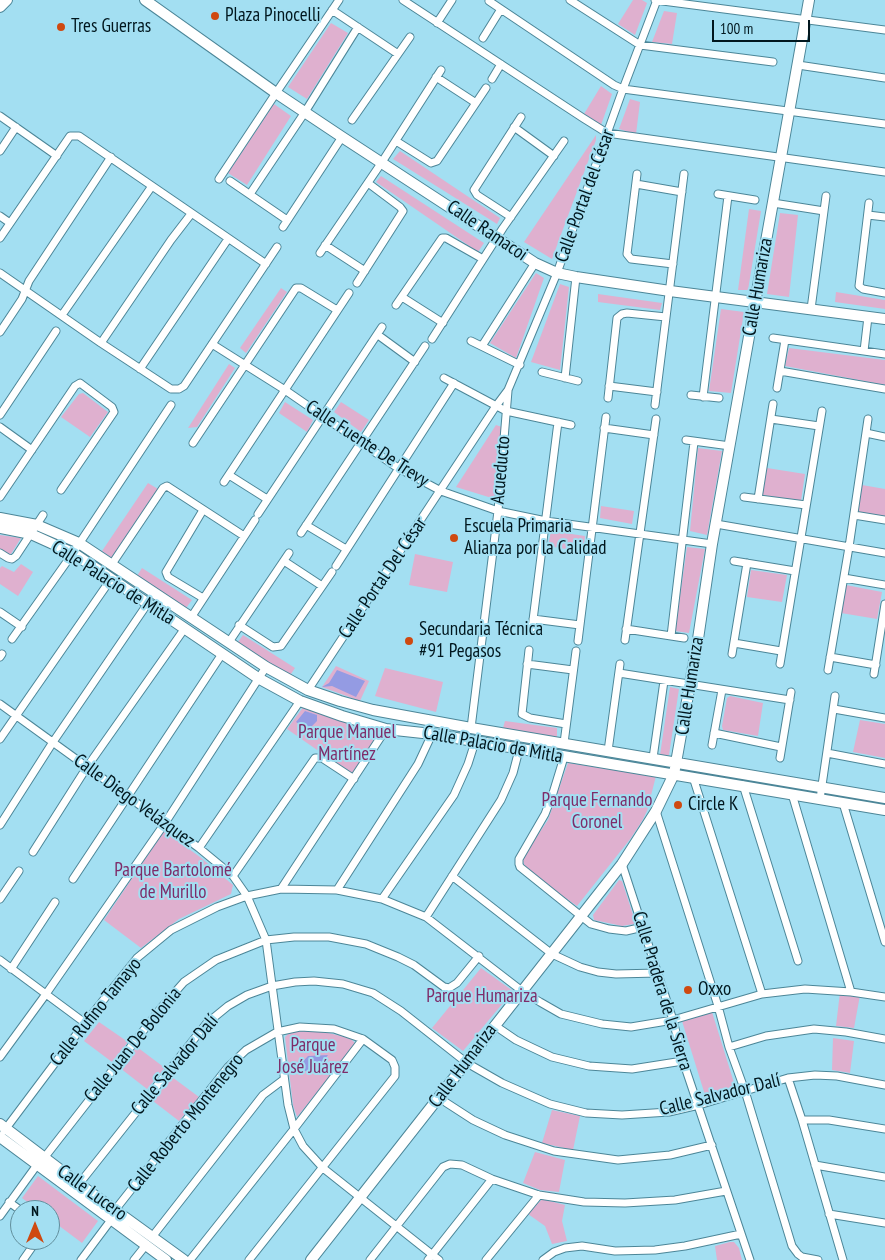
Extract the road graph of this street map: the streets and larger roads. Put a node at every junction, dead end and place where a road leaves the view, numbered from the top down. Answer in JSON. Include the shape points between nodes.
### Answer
{"nodes":[{"id":1,"x":7,"y":0,"type":"edge"},
{"id":2,"x":145,"y":0,"type":"edge"},
{"id":3,"x":339,"y":0,"type":"edge"},
{"id":4,"x":403,"y":0,"type":"edge"},
{"id":5,"x":452,"y":0,"type":"edge"},
{"id":6,"x":570,"y":0,"type":"edge"},
{"id":7,"x":656,"y":0,"type":"edge"},
{"id":8,"x":810,"y":0,"type":"edge"},
{"id":9,"x":489,"y":1,"type":"dead end"},
{"id":10,"x":0,"y":7,"type":"edge"},
{"id":11,"x":501,"y":9,"type":"junction"},
{"id":12,"x":332,"y":10,"type":"junction"},
{"id":13,"x":806,"y":20,"type":"junction"},
{"id":14,"x":437,"y":23,"type":"junction"},
{"id":15,"x":358,"y":27,"type":"junction"},
{"id":16,"x":885,"y":30,"type":"edge"},
{"id":17,"x":410,"y":37,"type":"dead end"},
{"id":18,"x":483,"y":38,"type":"dead end"},
{"id":19,"x":640,"y":45,"type":"junction"},
{"id":20,"x":398,"y":54,"type":"junction"},
{"id":21,"x":773,"y":62,"type":"dead end"},
{"id":22,"x":501,"y":64,"type":"junction"},
{"id":23,"x":798,"y":65,"type":"junction"},
{"id":24,"x":441,"y":70,"type":"dead end"},
{"id":25,"x":436,"y":77,"type":"junction"},
{"id":26,"x":885,"y":78,"type":"edge"},
{"id":27,"x":492,"y":79,"type":"dead end"},
{"id":28,"x":486,"y":88,"type":"dead end"},
{"id":29,"x":623,"y":89,"type":"junction"},
{"id":30,"x":276,"y":93,"type":"junction"},
{"id":31,"x":476,"y":103,"type":"junction"},
{"id":32,"x":305,"y":112,"type":"junction"},
{"id":33,"x":790,"y":112,"type":"junction"},
{"id":34,"x":0,"y":116,"type":"edge"},
{"id":35,"x":521,"y":117,"type":"dead end"},
{"id":36,"x":352,"y":120,"type":"dead end"},
{"id":37,"x":885,"y":124,"type":"edge"},
{"id":38,"x":514,"y":127,"type":"junction"},
{"id":39,"x":16,"y":128,"type":"junction"},
{"id":40,"x":608,"y":133,"type":"junction"},
{"id":41,"x":342,"y":137,"type":"junction"},
{"id":42,"x":396,"y":141,"type":"junction"},
{"id":43,"x":564,"y":141,"type":"dead end"},
{"id":44,"x":0,"y":151,"type":"edge"},
{"id":45,"x":57,"y":156,"type":"junction"},
{"id":46,"x":554,"y":156,"type":"junction"},
{"id":47,"x":111,"y":157,"type":"junction"},
{"id":48,"x":781,"y":158,"type":"junction"},
{"id":49,"x":382,"y":162,"type":"junction"},
{"id":50,"x":885,"y":172,"type":"edge"},
{"id":51,"x":637,"y":174,"type":"dead end"},
{"id":52,"x":684,"y":174,"type":"dead end"},
{"id":53,"x":219,"y":179,"type":"dead end"},
{"id":54,"x":230,"y":180,"type":"dead end"},
{"id":55,"x":368,"y":183,"type":"junction"},
{"id":56,"x":636,"y":184,"type":"junction"},
{"id":57,"x":152,"y":186,"type":"junction"},
{"id":58,"x":682,"y":192,"type":"junction"},
{"id":59,"x":250,"y":194,"type":"junction"},
{"id":60,"x":718,"y":194,"type":"dead end"},
{"id":61,"x":728,"y":196,"type":"junction"},
{"id":62,"x":826,"y":196,"type":"dead end"},
{"id":63,"x":755,"y":200,"type":"dead end"},
{"id":64,"x":773,"y":203,"type":"junction"},
{"id":65,"x":869,"y":203,"type":"dead end"},
{"id":66,"x":824,"y":211,"type":"junction"},
{"id":67,"x":191,"y":214,"type":"junction"},
{"id":68,"x":868,"y":215,"type":"junction"},
{"id":69,"x":0,"y":216,"type":"edge"},
{"id":70,"x":511,"y":217,"type":"junction"},
{"id":71,"x":885,"y":218,"type":"edge"},
{"id":72,"x":10,"y":223,"type":"junction"},
{"id":73,"x":0,"y":238,"type":"edge"},
{"id":74,"x":497,"y":238,"type":"junction"},
{"id":75,"x":228,"y":239,"type":"junction"},
{"id":76,"x":325,"y":245,"type":"junction"},
{"id":77,"x":277,"y":247,"type":"dead end"},
{"id":78,"x":320,"y":253,"type":"dead end"},
{"id":79,"x":483,"y":259,"type":"junction"},
{"id":80,"x":535,"y":263,"type":"junction"},
{"id":81,"x":266,"y":264,"type":"junction"},
{"id":82,"x":673,"y":264,"type":"junction"},
{"id":83,"x":365,"y":271,"type":"junction"},
{"id":84,"x":0,"y":273,"type":"edge"},
{"id":85,"x":557,"y":273,"type":"junction"},
{"id":86,"x":576,"y":277,"type":"junction"},
{"id":87,"x":357,"y":283,"type":"dead end"},
{"id":88,"x":25,"y":291,"type":"junction"},
{"id":89,"x":670,"y":291,"type":"junction"},
{"id":90,"x":348,"y":293,"type":"dead end"},
{"id":91,"x":885,"y":293,"type":"edge"},
{"id":92,"x":402,"y":297,"type":"junction"},
{"id":93,"x":716,"y":297,"type":"junction"},
{"id":94,"x":755,"y":301,"type":"junction"},
{"id":95,"x":396,"y":305,"type":"dead end"},
{"id":96,"x":337,"y":310,"type":"junction"},
{"id":97,"x":811,"y":310,"type":"junction"},
{"id":98,"x":62,"y":315,"type":"junction"},
{"id":99,"x":666,"y":317,"type":"junction"},
{"id":100,"x":868,"y":317,"type":"junction"},
{"id":101,"x":885,"y":319,"type":"edge"},
{"id":102,"x":442,"y":323,"type":"junction"},
{"id":103,"x":382,"y":327,"type":"dead end"},
{"id":104,"x":0,"y":331,"type":"edge"},
{"id":105,"x":56,"y":331,"type":"dead end"},
{"id":106,"x":378,"y":335,"type":"junction"},
{"id":107,"x":773,"y":338,"type":"dead end"},
{"id":108,"x":432,"y":339,"type":"dead end"},
{"id":109,"x":785,"y":340,"type":"junction"},
{"id":110,"x":471,"y":341,"type":"dead end"},
{"id":111,"x":101,"y":343,"type":"junction"},
{"id":112,"x":212,"y":344,"type":"junction"},
{"id":113,"x":425,"y":346,"type":"dead end"},
{"id":114,"x":482,"y":346,"type":"junction"},
{"id":115,"x":864,"y":351,"type":"junction"},
{"id":116,"x":885,"y":354,"type":"edge"},
{"id":117,"x":414,"y":362,"type":"junction"},
{"id":118,"x":246,"y":365,"type":"junction"},
{"id":119,"x":520,"y":365,"type":"junction"},
{"id":120,"x":140,"y":369,"type":"junction"},
{"id":121,"x":780,"y":371,"type":"junction"},
{"id":122,"x":542,"y":372,"type":"dead end"},
{"id":123,"x":444,"y":378,"type":"dead end"},
{"id":124,"x":565,"y":378,"type":"junction"},
{"id":125,"x":578,"y":381,"type":"dead end"},
{"id":126,"x":454,"y":384,"type":"junction"},
{"id":127,"x":609,"y":386,"type":"junction"},
{"id":128,"x":777,"y":388,"type":"dead end"},
{"id":129,"x":885,"y":389,"type":"edge"},
{"id":130,"x":285,"y":390,"type":"junction"},
{"id":131,"x":508,"y":390,"type":"junction"},
{"id":132,"x":657,"y":392,"type":"junction"},
{"id":133,"x":691,"y":395,"type":"dead end"},
{"id":134,"x":703,"y":397,"type":"junction"},
{"id":135,"x":608,"y":398,"type":"dead end"},
{"id":136,"x":718,"y":398,"type":"dead end"},
{"id":137,"x":773,"y":404,"type":"dead end"},
{"id":138,"x":171,"y":405,"type":"dead end"},
{"id":139,"x":655,"y":405,"type":"dead end"},
{"id":140,"x":496,"y":406,"type":"junction"},
{"id":141,"x":506,"y":411,"type":"junction"},
{"id":142,"x":822,"y":411,"type":"dead end"},
{"id":143,"x":0,"y":415,"type":"edge"},
{"id":144,"x":322,"y":416,"type":"junction"},
{"id":145,"x":606,"y":417,"type":"dead end"},
{"id":146,"x":656,"y":419,"type":"dead end"},
{"id":147,"x":771,"y":419,"type":"junction"},
{"id":148,"x":868,"y":419,"type":"dead end"},
{"id":149,"x":558,"y":422,"type":"junction"},
{"id":150,"x":571,"y":425,"type":"dead end"},
{"id":151,"x":819,"y":426,"type":"junction"},
{"id":152,"x":0,"y":427,"type":"edge"},
{"id":153,"x":604,"y":428,"type":"junction"},
{"id":154,"x":866,"y":433,"type":"junction"},
{"id":155,"x":654,"y":435,"type":"junction"},
{"id":156,"x":885,"y":437,"type":"edge"},
{"id":157,"x":686,"y":440,"type":"dead end"},
{"id":158,"x":694,"y":442,"type":"junction"},
{"id":159,"x":193,"y":443,"type":"dead end"},
{"id":160,"x":360,"y":443,"type":"junction"},
{"id":161,"x":730,"y":446,"type":"junction"},
{"id":162,"x":32,"y":450,"type":"junction"},
{"id":163,"x":398,"y":468,"type":"junction"},
{"id":164,"x":229,"y":475,"type":"junction"},
{"id":165,"x":224,"y":482,"type":"dead end"},
{"id":166,"x":62,"y":490,"type":"dead end"},
{"id":167,"x":441,"y":491,"type":"junction"},
{"id":168,"x":0,"y":497,"type":"edge"},
{"id":169,"x":744,"y":497,"type":"dead end"},
{"id":170,"x":267,"y":499,"type":"junction"},
{"id":171,"x":758,"y":499,"type":"junction"},
{"id":172,"x":806,"y":505,"type":"junction"},
{"id":173,"x":203,"y":510,"type":"junction"},
{"id":174,"x":498,"y":511,"type":"junction"},
{"id":175,"x":43,"y":515,"type":"dead end"},
{"id":176,"x":854,"y":515,"type":"junction"},
{"id":177,"x":0,"y":518,"type":"edge"},
{"id":178,"x":885,"y":520,"type":"edge"},
{"id":179,"x":546,"y":521,"type":"junction"},
{"id":180,"x":716,"y":524,"type":"junction"},
{"id":181,"x":37,"y":525,"type":"junction"},
{"id":182,"x":306,"y":525,"type":"junction"},
{"id":183,"x":0,"y":528,"type":"edge"},
{"id":184,"x":592,"y":528,"type":"junction"},
{"id":185,"x":301,"y":533,"type":"dead end"},
{"id":186,"x":31,"y":534,"type":"junction"},
{"id":187,"x":639,"y":535,"type":"junction"},
{"id":188,"x":244,"y":536,"type":"junction"},
{"id":189,"x":800,"y":538,"type":"junction"},
{"id":190,"x":683,"y":540,"type":"junction"},
{"id":191,"x":79,"y":543,"type":"junction"},
{"id":192,"x":712,"y":544,"type":"junction"},
{"id":193,"x":849,"y":547,"type":"junction"},
{"id":194,"x":346,"y":549,"type":"junction"},
{"id":195,"x":0,"y":553,"type":"edge"},
{"id":196,"x":72,"y":553,"type":"junction"},
{"id":197,"x":289,"y":553,"type":"dead end"},
{"id":198,"x":885,"y":553,"type":"edge"},
{"id":199,"x":284,"y":561,"type":"junction"},
{"id":200,"x":734,"y":561,"type":"dead end"},
{"id":201,"x":747,"y":563,"type":"junction"},
{"id":202,"x":112,"y":564,"type":"junction"},
{"id":203,"x":795,"y":571,"type":"junction"},
{"id":204,"x":111,"y":578,"type":"junction"},
{"id":205,"x":844,"y":578,"type":"junction"},
{"id":206,"x":885,"y":585,"type":"edge"},
{"id":207,"x":322,"y":586,"type":"junction"},
{"id":208,"x":203,"y":598,"type":"junction"},
{"id":209,"x":148,"y":603,"type":"junction"},
{"id":210,"x":885,"y":604,"type":"edge"},
{"id":211,"x":0,"y":612,"type":"edge"},
{"id":212,"x":192,"y":616,"type":"junction"},
{"id":213,"x":533,"y":619,"type":"junction"},
{"id":214,"x":240,"y":625,"type":"junction"},
{"id":215,"x":580,"y":625,"type":"junction"},
{"id":216,"x":22,"y":626,"type":"junction"},
{"id":217,"x":185,"y":628,"type":"junction"},
{"id":218,"x":532,"y":628,"type":"dead end"},
{"id":219,"x":626,"y":628,"type":"junction"},
{"id":220,"x":671,"y":636,"type":"junction"},
{"id":221,"x":684,"y":638,"type":"dead end"},
{"id":222,"x":12,"y":639,"type":"dead end"},
{"id":223,"x":625,"y":640,"type":"dead end"},
{"id":224,"x":578,"y":641,"type":"dead end"},
{"id":225,"x":229,"y":642,"type":"junction"},
{"id":226,"x":734,"y":642,"type":"junction"},
{"id":227,"x":529,"y":650,"type":"dead end"},
{"id":228,"x":576,"y":651,"type":"dead end"},
{"id":229,"x":781,"y":651,"type":"junction"},
{"id":230,"x":222,"y":654,"type":"junction"},
{"id":231,"x":732,"y":654,"type":"dead end"},
{"id":232,"x":830,"y":657,"type":"junction"},
{"id":233,"x":527,"y":664,"type":"junction"},
{"id":234,"x":620,"y":664,"type":"dead end"},
{"id":235,"x":780,"y":664,"type":"dead end"},
{"id":236,"x":876,"y":665,"type":"junction"},
{"id":237,"x":266,"y":667,"type":"junction"},
{"id":238,"x":573,"y":670,"type":"junction"},
{"id":239,"x":828,"y":670,"type":"dead end"},
{"id":240,"x":619,"y":673,"type":"junction"},
{"id":241,"x":874,"y":674,"type":"dead end"},
{"id":242,"x":258,"y":678,"type":"junction"},
{"id":243,"x":664,"y":681,"type":"junction"},
{"id":244,"x":690,"y":684,"type":"junction"},
{"id":245,"x":308,"y":690,"type":"junction"},
{"id":246,"x":722,"y":690,"type":"junction"},
{"id":247,"x":791,"y":692,"type":"dead end"},
{"id":248,"x":835,"y":696,"type":"dead end"},
{"id":249,"x":300,"y":700,"type":"junction"},
{"id":250,"x":790,"y":700,"type":"junction"},
{"id":251,"x":0,"y":704,"type":"edge"},
{"id":252,"x":834,"y":709,"type":"junction"},
{"id":253,"x":16,"y":715,"type":"junction"},
{"id":254,"x":885,"y":718,"type":"edge"},
{"id":255,"x":566,"y":724,"type":"junction"},
{"id":256,"x":471,"y":728,"type":"junction"},
{"id":257,"x":386,"y":729,"type":"junction"},
{"id":258,"x":714,"y":733,"type":"junction"},
{"id":259,"x":432,"y":734,"type":"junction"},
{"id":260,"x":0,"y":739,"type":"edge"},
{"id":261,"x":52,"y":742,"type":"junction"},
{"id":262,"x":475,"y":742,"type":"junction"},
{"id":263,"x":564,"y":744,"type":"junction"},
{"id":264,"x":712,"y":745,"type":"dead end"},
{"id":265,"x":782,"y":747,"type":"junction"},
{"id":266,"x":519,"y":750,"type":"junction"},
{"id":267,"x":608,"y":751,"type":"junction"},
{"id":268,"x":827,"y":754,"type":"junction"},
{"id":269,"x":564,"y":757,"type":"junction"},
{"id":270,"x":653,"y":758,"type":"junction"},
{"id":271,"x":780,"y":758,"type":"dead end"},
{"id":272,"x":677,"y":762,"type":"junction"},
{"id":273,"x":885,"y":764,"type":"edge"},
{"id":274,"x":87,"y":767,"type":"junction"},
{"id":275,"x":674,"y":774,"type":"junction"},
{"id":276,"x":693,"y":778,"type":"junction"},
{"id":277,"x":354,"y":779,"type":"junction"},
{"id":278,"x":743,"y":785,"type":"junction"},
{"id":279,"x":822,"y":787,"type":"junction"},
{"id":280,"x":792,"y":794,"type":"junction"},
{"id":281,"x":127,"y":796,"type":"junction"},
{"id":282,"x":885,"y":798,"type":"edge"},
{"id":283,"x":820,"y":799,"type":"junction"},
{"id":284,"x":843,"y":803,"type":"junction"},
{"id":285,"x":885,"y":810,"type":"edge"},
{"id":286,"x":656,"y":812,"type":"junction"},
{"id":287,"x":165,"y":823,"type":"junction"},
{"id":288,"x":0,"y":825,"type":"edge"},
{"id":289,"x":199,"y":848,"type":"junction"},
{"id":290,"x":32,"y":852,"type":"dead end"},
{"id":291,"x":622,"y":864,"type":"junction"},
{"id":292,"x":19,"y":872,"type":"dead end"},
{"id":293,"x":233,"y":876,"type":"junction"},
{"id":294,"x":452,"y":876,"type":"junction"},
{"id":295,"x":73,"y":879,"type":"dead end"},
{"id":296,"x":281,"y":889,"type":"junction"},
{"id":297,"x":337,"y":890,"type":"junction"},
{"id":298,"x":248,"y":896,"type":"junction"},
{"id":299,"x":382,"y":899,"type":"junction"},
{"id":300,"x":0,"y":900,"type":"edge"},
{"id":301,"x":55,"y":902,"type":"dead end"},
{"id":302,"x":581,"y":916,"type":"junction"},
{"id":303,"x":426,"y":917,"type":"junction"},
{"id":304,"x":643,"y":926,"type":"junction"},
{"id":305,"x":266,"y":940,"type":"junction"},
{"id":306,"x":885,"y":942,"type":"edge"},
{"id":307,"x":552,"y":954,"type":"junction"},
{"id":308,"x":479,"y":956,"type":"junction"},
{"id":309,"x":0,"y":960,"type":"edge"},
{"id":310,"x":798,"y":961,"type":"dead end"},
{"id":311,"x":11,"y":969,"type":"junction"},
{"id":312,"x":658,"y":973,"type":"junction"},
{"id":313,"x":272,"y":986,"type":"junction"},
{"id":314,"x":522,"y":991,"type":"junction"},
{"id":315,"x":850,"y":992,"type":"junction"},
{"id":316,"x":46,"y":994,"type":"junction"},
{"id":317,"x":762,"y":994,"type":"junction"},
{"id":318,"x":885,"y":997,"type":"edge"},
{"id":319,"x":718,"y":1006,"type":"junction"},
{"id":320,"x":673,"y":1020,"type":"junction"},
{"id":321,"x":85,"y":1023,"type":"junction"},
{"id":322,"x":494,"y":1025,"type":"junction"},
{"id":323,"x":277,"y":1032,"type":"junction"},
{"id":324,"x":885,"y":1039,"type":"edge"},
{"id":325,"x":363,"y":1040,"type":"junction"},
{"id":326,"x":729,"y":1047,"type":"junction"},
{"id":327,"x":0,"y":1056,"type":"edge"},
{"id":328,"x":684,"y":1062,"type":"junction"},
{"id":329,"x":467,"y":1063,"type":"junction"},
{"id":330,"x":788,"y":1078,"type":"junction"},
{"id":331,"x":283,"y":1080,"type":"junction"},
{"id":332,"x":885,"y":1085,"type":"edge"},
{"id":333,"x":745,"y":1091,"type":"junction"},
{"id":334,"x":439,"y":1098,"type":"junction"},
{"id":335,"x":699,"y":1105,"type":"junction"},
{"id":336,"x":802,"y":1120,"type":"junction"},
{"id":337,"x":294,"y":1129,"type":"junction"},
{"id":338,"x":885,"y":1129,"type":"edge"},
{"id":339,"x":1,"y":1131,"type":"edge"},
{"id":340,"x":712,"y":1145,"type":"junction"},
{"id":341,"x":40,"y":1161,"type":"junction"},
{"id":342,"x":815,"y":1165,"type":"junction"},
{"id":343,"x":323,"y":1168,"type":"junction"},
{"id":344,"x":885,"y":1177,"type":"edge"},
{"id":345,"x":492,"y":1179,"type":"junction"},
{"id":346,"x":79,"y":1184,"type":"junction"},
{"id":347,"x":726,"y":1191,"type":"junction"},
{"id":348,"x":539,"y":1195,"type":"junction"},
{"id":349,"x":360,"y":1198,"type":"junction"},
{"id":350,"x":11,"y":1200,"type":"edge"},
{"id":351,"x":10,"y":1202,"type":"edge"},
{"id":352,"x":115,"y":1210,"type":"junction"},
{"id":353,"x":828,"y":1214,"type":"junction"},
{"id":354,"x":0,"y":1216,"type":"edge"},
{"id":355,"x":111,"y":1220,"type":"junction"},
{"id":356,"x":885,"y":1223,"type":"edge"},
{"id":357,"x":396,"y":1226,"type":"junction"},
{"id":358,"x":741,"y":1234,"type":"junction"},
{"id":359,"x":149,"y":1241,"type":"junction"},
{"id":360,"x":430,"y":1257,"type":"edge"},
{"id":361,"x":81,"y":1260,"type":"edge"},
{"id":362,"x":134,"y":1260,"type":"edge"},
{"id":363,"x":166,"y":1260,"type":"edge"},
{"id":364,"x":184,"y":1260,"type":"edge"},
{"id":365,"x":190,"y":1260,"type":"edge"},
{"id":366,"x":249,"y":1260,"type":"edge"},
{"id":367,"x":311,"y":1260,"type":"edge"},
{"id":368,"x":370,"y":1260,"type":"edge"},
{"id":369,"x":439,"y":1260,"type":"edge"},
{"id":370,"x":486,"y":1260,"type":"edge"},
{"id":371,"x":543,"y":1260,"type":"edge"},
{"id":372,"x":750,"y":1260,"type":"edge"},
{"id":373,"x":818,"y":1260,"type":"edge"},
{"id":374,"x":843,"y":1260,"type":"edge"}],
"edges":[{"from":1,"to":10,"type":"street"},
{"from":2,"to":30,"type":"street","name":"Calle Ramacoi"},
{"from":3,"to":12,"type":"street"},
{"from":4,"to":14,"type":"street"},
{"from":5,"to":14,"type":"street"},
{"from":6,"to":19,"type":"street"},
{"from":7,"to":13,"type":"street"},
{"from":7,"to":19,"type":"street","name":"Calle Portal del César"},
{"from":8,"to":13,"type":"street","name":"Calle Humariza"},
{"from":9,"to":11,"type":"street"},
{"from":11,"to":18,"type":"street"},
{"from":11,"to":29,"type":"street"},
{"from":12,"to":15,"type":"street"},
{"from":12,"to":30,"type":"street"},
{"from":13,"to":16,"type":"street"},
{"from":13,"to":23,"type":"street","name":"Calle Humariza"},
{"from":14,"to":22,"type":"street"},
{"from":15,"to":20,"type":"street"},
{"from":15,"to":32,"type":"street"},
{"from":17,"to":20,"type":"street"},
{"from":19,"to":21,"type":"street"},
{"from":19,"to":29,"type":"street","name":"Calle Portal del César"},
{"from":20,"to":36,"type":"street"},
{"from":22,"to":27,"type":"street"},
{"from":22,"to":40,"type":"street"},
{"from":23,"to":26,"type":"street"},
{"from":23,"to":33,"type":"street","name":"Calle Humariza"},
{"from":24,"to":25,"type":"street"},
{"from":25,"to":31,"type":"street"},
{"from":25,"to":42,"type":"street"},
{"from":28,"to":31,"type":"street"},
{"from":29,"to":33,"type":"street"},
{"from":29,"to":40,"type":"street","name":"Calle Portal del César"},
{"from":30,"to":32,"type":"street","name":"Calle Ramacoi"},
{"from":30,"to":53,"type":"street"},
{"from":31,"to":42,"type":"street","via":[[437,161],[431,163]]},
{"from":32,"to":41,"type":"street","name":"Calle Ramacoi"},
{"from":32,"to":59,"type":"street"},
{"from":33,"to":37,"type":"street"},
{"from":33,"to":48,"type":"street","name":"Calle Humariza"},
{"from":34,"to":39,"type":"street"},
{"from":35,"to":38,"type":"street"},
{"from":38,"to":46,"type":"street"},
{"from":38,"to":70,"type":"street","via":[[474,190]]},
{"from":39,"to":44,"type":"street"},
{"from":39,"to":45,"type":"street"},
{"from":40,"to":48,"type":"street"},
{"from":40,"to":85,"type":"street","name":"Calle Portal del César"},
{"from":41,"to":49,"type":"street","name":"Calle Ramacoi"},
{"from":41,"to":59,"type":"street","via":[[285,224]]},
{"from":42,"to":49,"type":"street"},
{"from":43,"to":46,"type":"street"},
{"from":45,"to":47,"type":"street","via":[[74,135]]},
{"from":45,"to":72,"type":"street"},
{"from":46,"to":70,"type":"street"},
{"from":47,"to":57,"type":"street"},
{"from":47,"to":88,"type":"street"},
{"from":48,"to":50,"type":"street"},
{"from":48,"to":64,"type":"street","name":"Calle Humariza"},
{"from":49,"to":55,"type":"street"},
{"from":49,"to":74,"type":"street","name":"Calle Ramacoi"},
{"from":51,"to":56,"type":"street"},
{"from":52,"to":58,"type":"street"},
{"from":54,"to":59,"type":"street"},
{"from":55,"to":76,"type":"street"},
{"from":55,"to":83,"type":"street","via":[[402,208],[402,215]]},
{"from":56,"to":58,"type":"street"},
{"from":56,"to":82,"type":"street","via":[[628,256]]},
{"from":57,"to":67,"type":"street"},
{"from":57,"to":98,"type":"street"},
{"from":58,"to":82,"type":"street"},
{"from":60,"to":61,"type":"street"},
{"from":61,"to":63,"type":"street"},
{"from":61,"to":93,"type":"street"},
{"from":62,"to":66,"type":"street"},
{"from":64,"to":66,"type":"street"},
{"from":64,"to":94,"type":"street","name":"Calle Humariza"},
{"from":65,"to":68,"type":"street"},
{"from":66,"to":97,"type":"street"},
{"from":67,"to":75,"type":"street"},
{"from":67,"to":111,"type":"street"},
{"from":68,"to":71,"type":"street"},
{"from":68,"to":91,"type":"street","via":[[859,286]]},
{"from":69,"to":72,"type":"street"},
{"from":70,"to":74,"type":"street"},
{"from":72,"to":73,"type":"street"},
{"from":74,"to":79,"type":"street"},
{"from":74,"to":80,"type":"street","name":"Calle Ramacoi"},
{"from":75,"to":81,"type":"street"},
{"from":75,"to":120,"type":"street"},
{"from":76,"to":78,"type":"street"},
{"from":76,"to":83,"type":"street"},
{"from":77,"to":81,"type":"street"},
{"from":79,"to":92,"type":"street","via":[[444,237]]},
{"from":79,"to":102,"type":"street"},
{"from":80,"to":85,"type":"street","name":"Calle Ramacoi"},
{"from":80,"to":114,"type":"street"},
{"from":81,"to":112,"type":"street"},
{"from":82,"to":89,"type":"street"},
{"from":83,"to":87,"type":"street"},
{"from":84,"to":88,"type":"street"},
{"from":85,"to":86,"type":"street","name":"Calle Ramacoi"},
{"from":85,"to":119,"type":"street","name":"Calle Portal del César"},
{"from":86,"to":89,"type":"street","name":"Calle Ramacoi"},
{"from":86,"to":124,"type":"street"},
{"from":88,"to":98,"type":"street"},
{"from":88,"to":104,"type":"street"},
{"from":89,"to":93,"type":"street","name":"Calle Ramacoi"},
{"from":89,"to":99,"type":"street"},
{"from":90,"to":96,"type":"street"},
{"from":92,"to":95,"type":"street"},
{"from":92,"to":102,"type":"street"},
{"from":93,"to":94,"type":"street","name":"Calle Ramacoi"},
{"from":93,"to":134,"type":"street"},
{"from":94,"to":97,"type":"street","name":"Calle Ramacoi"},
{"from":94,"to":161,"type":"street","name":"Calle Humariza"},
{"from":96,"to":118,"type":"street","via":[[296,288]]},
{"from":96,"to":130,"type":"street"},
{"from":97,"to":100,"type":"street","name":"Calle Ramacoi"},
{"from":98,"to":111,"type":"street"},
{"from":99,"to":127,"type":"street","via":[[619,315]]},
{"from":99,"to":132,"type":"street"},
{"from":100,"to":101,"type":"street","name":"Calle Ramacoi"},
{"from":100,"to":115,"type":"street"},
{"from":102,"to":108,"type":"street"},
{"from":103,"to":106,"type":"street"},
{"from":105,"to":143,"type":"street"},
{"from":106,"to":117,"type":"street"},
{"from":106,"to":144,"type":"street"},
{"from":107,"to":109,"type":"street"},
{"from":109,"to":115,"type":"street"},
{"from":109,"to":121,"type":"street"},
{"from":110,"to":114,"type":"street"},
{"from":111,"to":120,"type":"street"},
{"from":112,"to":118,"type":"street","name":"Calle Fuente De Trevy"},
{"from":112,"to":120,"type":"street","via":[[179,389],[171,389]]},
{"from":113,"to":117,"type":"street"},
{"from":114,"to":119,"type":"street"},
{"from":115,"to":116,"type":"street"},
{"from":117,"to":160,"type":"street"},
{"from":118,"to":130,"type":"street","name":"Calle Fuente De Trevy"},
{"from":118,"to":159,"type":"street"},
{"from":119,"to":131,"type":"street","name":"Calle Portal del César"},
{"from":121,"to":128,"type":"street"},
{"from":121,"to":129,"type":"street"},
{"from":122,"to":124,"type":"street"},
{"from":123,"to":126,"type":"street"},
{"from":124,"to":125,"type":"street"},
{"from":126,"to":140,"type":"street"},
{"from":126,"to":163,"type":"street"},
{"from":127,"to":132,"type":"street"},
{"from":127,"to":135,"type":"street"},
{"from":130,"to":144,"type":"street","name":"Calle Fuente De Trevy"},
{"from":130,"to":164,"type":"street"},
{"from":131,"to":140,"type":"street","name":"Calle Portal Del César"},
{"from":131,"to":141,"type":"street","name":"Acueducto"},
{"from":132,"to":139,"type":"street"},
{"from":133,"to":134,"type":"street"},
{"from":134,"to":136,"type":"street"},
{"from":137,"to":147,"type":"street"},
{"from":138,"to":191,"type":"street"},
{"from":140,"to":141,"type":"street"},
{"from":140,"to":167,"type":"street","name":"Calle Portal Del César"},
{"from":141,"to":149,"type":"street"},
{"from":141,"to":174,"type":"street","name":"Acueducto"},
{"from":142,"to":151,"type":"street"},
{"from":144,"to":160,"type":"street","name":"Calle Fuente De Trevy"},
{"from":144,"to":170,"type":"street"},
{"from":145,"to":153,"type":"street"},
{"from":146,"to":155,"type":"street"},
{"from":147,"to":151,"type":"street"},
{"from":147,"to":171,"type":"street"},
{"from":148,"to":154,"type":"street"},
{"from":149,"to":150,"type":"street"},
{"from":149,"to":179,"type":"street"},
{"from":151,"to":172,"type":"street"},
{"from":152,"to":162,"type":"street"},
{"from":153,"to":155,"type":"street"},
{"from":153,"to":184,"type":"street"},
{"from":154,"to":156,"type":"street"},
{"from":154,"to":176,"type":"street"},
{"from":155,"to":187,"type":"street"},
{"from":157,"to":158,"type":"street"},
{"from":158,"to":161,"type":"street"},
{"from":158,"to":190,"type":"street"},
{"from":160,"to":163,"type":"street","name":"Calle Fuente De Trevy"},
{"from":160,"to":182,"type":"street"},
{"from":161,"to":180,"type":"street","name":"Calle Humariza"},
{"from":162,"to":166,"type":"street","via":[[77,384],[83,384],[113,408],[114,412]]},
{"from":162,"to":168,"type":"street"},
{"from":163,"to":167,"type":"street","name":"Calle Fuente De Trevy"},
{"from":163,"to":194,"type":"street"},
{"from":164,"to":165,"type":"street"},
{"from":164,"to":170,"type":"street"},
{"from":167,"to":174,"type":"street","name":"Calle Fuente De Trevy"},
{"from":167,"to":245,"type":"street","name":"Calle Portal Del César"},
{"from":169,"to":171,"type":"street"},
{"from":170,"to":188,"type":"street"},
{"from":171,"to":172,"type":"street"},
{"from":172,"to":189,"type":"street"},
{"from":173,"to":188,"type":"street"},
{"from":173,"to":202,"type":"street","via":[[169,486],[163,488]]},
{"from":173,"to":208,"type":"street","via":[[166,572],[168,577]]},
{"from":174,"to":179,"type":"street","name":"Calle Fuente De Trevy"},
{"from":174,"to":256,"type":"street","name":"Acueducto"},
{"from":175,"to":181,"type":"street"},
{"from":176,"to":178,"type":"street"},
{"from":176,"to":193,"type":"street"},
{"from":177,"to":181,"type":"street","name":"Calle Palacio de Mitla"},
{"from":179,"to":184,"type":"street","name":"Calle Fuente De Trevy"},
{"from":179,"to":213,"type":"street"},
{"from":180,"to":189,"type":"street"},
{"from":180,"to":192,"type":"street","name":"Calle Humariza"},
{"from":181,"to":186,"type":"street"},
{"from":181,"to":191,"type":"street","name":"Calle Palacio de Mitla"},
{"from":182,"to":185,"type":"street"},
{"from":182,"to":194,"type":"street"},
{"from":183,"to":186,"type":"street","name":"Calle Palacio de Mitla"},
{"from":184,"to":187,"type":"street","name":"Calle Fuente De Trevy"},
{"from":184,"to":215,"type":"street"},
{"from":186,"to":195,"type":"street","via":[[14,558]]},
{"from":186,"to":196,"type":"street","name":"Calle Palacio de Mitla"},
{"from":187,"to":190,"type":"street","name":"Calle Fuente De Trevy"},
{"from":187,"to":219,"type":"street"},
{"from":188,"to":208,"type":"street"},
{"from":189,"to":193,"type":"street"},
{"from":189,"to":203,"type":"street"},
{"from":190,"to":192,"type":"street","name":"Calle Fuente De Trevy"},
{"from":190,"to":220,"type":"street"},
{"from":191,"to":196,"type":"street"},
{"from":191,"to":202,"type":"street","name":"Calle Palacio de Mitla"},
{"from":192,"to":244,"type":"street","name":"Calle Humariza"},
{"from":193,"to":198,"type":"street"},
{"from":193,"to":205,"type":"street"},
{"from":194,"to":207,"type":"street"},
{"from":196,"to":204,"type":"street","name":"Calle Palacio de Mitla"},
{"from":196,"to":216,"type":"street"},
{"from":197,"to":199,"type":"street"},
{"from":199,"to":207,"type":"street"},
{"from":199,"to":214,"type":"street"},
{"from":200,"to":201,"type":"street"},
{"from":201,"to":203,"type":"street"},
{"from":201,"to":226,"type":"street"},
{"from":202,"to":212,"type":"street","name":"Calle Palacio de Mitla"},
{"from":203,"to":229,"type":"street"},
{"from":204,"to":209,"type":"street","name":"Calle Palacio de Mitla"},
{"from":204,"to":253,"type":"street"},
{"from":205,"to":206,"type":"street"},
{"from":205,"to":232,"type":"street"},
{"from":207,"to":214,"type":"street","via":[[281,646],[273,647]]},
{"from":208,"to":212,"type":"street"},
{"from":209,"to":217,"type":"street","name":"Calle Palacio de Mitla"},
{"from":209,"to":261,"type":"street"},
{"from":210,"to":236,"type":"street"},
{"from":211,"to":216,"type":"street"},
{"from":212,"to":225,"type":"street","name":"Calle Palacio de Mitla"},
{"from":213,"to":215,"type":"street"},
{"from":213,"to":218,"type":"street"},
{"from":214,"to":225,"type":"street"},
{"from":215,"to":224,"type":"street"},
{"from":216,"to":222,"type":"street"},
{"from":217,"to":230,"type":"street","name":"Calle Palacio de Mitla"},
{"from":217,"to":274,"type":"street"},
{"from":219,"to":220,"type":"street"},
{"from":219,"to":223,"type":"street"},
{"from":220,"to":221,"type":"street"},
{"from":225,"to":237,"type":"street","name":"Calle Palacio de Mitla"},
{"from":226,"to":229,"type":"street"},
{"from":226,"to":231,"type":"street"},
{"from":227,"to":233,"type":"street"},
{"from":228,"to":238,"type":"street"},
{"from":229,"to":235,"type":"street"},
{"from":230,"to":242,"type":"street","name":"Calle Palacio de Mitla"},
{"from":230,"to":281,"type":"street"},
{"from":232,"to":236,"type":"street"},
{"from":232,"to":239,"type":"street"},
{"from":233,"to":238,"type":"street"},
{"from":233,"to":255,"type":"street","via":[[522,710],[525,716]]},
{"from":234,"to":240,"type":"street"},
{"from":236,"to":241,"type":"street"},
{"from":237,"to":242,"type":"street"},
{"from":237,"to":245,"type":"street","name":"Calle Palacio de Mitla"},
{"from":238,"to":255,"type":"street"},
{"from":240,"to":243,"type":"street"},
{"from":240,"to":267,"type":"street"},
{"from":242,"to":249,"type":"street","name":"Calle Palacio de Mitla"},
{"from":242,"to":287,"type":"street"},
{"from":243,"to":244,"type":"street"},
{"from":243,"to":270,"type":"street"},
{"from":244,"to":246,"type":"street"},
{"from":244,"to":272,"type":"street","name":"Calle Humariza"},
{"from":245,"to":256,"type":"street","name":"Calle Palacio de Mitla","via":[[373,710]]},
{"from":246,"to":250,"type":"street"},
{"from":246,"to":258,"type":"street"},
{"from":247,"to":250,"type":"street"},
{"from":248,"to":252,"type":"street"},
{"from":249,"to":257,"type":"street","name":"Calle Palacio de Mitla"},
{"from":249,"to":289,"type":"street"},
{"from":250,"to":265,"type":"street"},
{"from":251,"to":253,"type":"street","name":"Calle Diego Velázquez"},
{"from":252,"to":254,"type":"street"},
{"from":252,"to":268,"type":"street"},
{"from":253,"to":260,"type":"street"},
{"from":253,"to":261,"type":"street","name":"Calle Diego Velázquez"},
{"from":255,"to":263,"type":"street"},
{"from":256,"to":263,"type":"street","name":"Calle Palacio de Mitla"},
{"from":257,"to":259,"type":"street","name":"Calle Palacio de Mitla"},
{"from":257,"to":277,"type":"street"},
{"from":258,"to":264,"type":"street"},
{"from":258,"to":265,"type":"street"},
{"from":259,"to":262,"type":"street","name":"Calle Palacio de Mitla"},
{"from":259,"to":297,"type":"street","via":[[413,772]]},
{"from":261,"to":274,"type":"street","name":"Calle Diego Velázquez"},
{"from":261,"to":288,"type":"street"},
{"from":262,"to":266,"type":"street","name":"Calle Palacio de Mitla"},
{"from":262,"to":299,"type":"street","via":[[454,795]]},
{"from":263,"to":267,"type":"street","name":"Calle Palacio de Mitla"},
{"from":265,"to":271,"type":"street"},
{"from":266,"to":269,"type":"street","name":"Calle Palacio de Mitla"},
{"from":266,"to":294,"type":"street","via":[[501,800]]},
{"from":267,"to":270,"type":"street","name":"Calle Palacio de Mitla"},
{"from":268,"to":273,"type":"street"},
{"from":268,"to":279,"type":"street"},
{"from":269,"to":275,"type":"street","name":"Calle Palacio de Mitla"},
{"from":269,"to":302,"type":"street","via":[[545,814],[518,862]]},
{"from":270,"to":272,"type":"street","name":"Calle Palacio de Mitla"},
{"from":272,"to":275,"type":"street","name":"Calle Humariza"},
{"from":272,"to":279,"type":"street","name":"Calle Palacio de Mitla"},
{"from":274,"to":281,"type":"street","name":"Calle Diego Velázquez"},
{"from":274,"to":290,"type":"street"},
{"from":275,"to":276,"type":"street","name":"Calle Palacio de Mitla"},
{"from":275,"to":286,"type":"street","name":"Calle Humariza"},
{"from":276,"to":278,"type":"street","name":"Calle Palacio de Mitla"},
{"from":276,"to":317,"type":"street"},
{"from":277,"to":293,"type":"street","via":[[322,758],[315,758]]},
{"from":277,"to":296,"type":"street"},
{"from":278,"to":280,"type":"street","name":"Calle Palacio de Mitla"},
{"from":278,"to":310,"type":"street"},
{"from":279,"to":282,"type":"street","name":"Calle Palacio de Mitla"},
{"from":279,"to":283,"type":"street"},
{"from":280,"to":283,"type":"street","name":"Calle Palacio de Mitla"},
{"from":280,"to":315,"type":"street"},
{"from":281,"to":287,"type":"street","name":"Calle Diego Velázquez"},
{"from":281,"to":295,"type":"street"},
{"from":283,"to":284,"type":"street","name":"Calle Palacio de Mitla"},
{"from":284,"to":285,"type":"street","name":"Calle Palacio de Mitla"},
{"from":284,"to":306,"type":"street"},
{"from":286,"to":291,"type":"street","name":"Calle Humariza"},
{"from":286,"to":319,"type":"street"},
{"from":287,"to":289,"type":"street","name":"Calle Diego Velázquez"},
{"from":287,"to":316,"type":"street"},
{"from":289,"to":293,"type":"street","name":"Calle Diego Velázquez"},
{"from":291,"to":302,"type":"street","name":"Calle Humariza"},
{"from":291,"to":304,"type":"street","name":"Calle Pradera de la Sierra"},
{"from":292,"to":300,"type":"street"},
{"from":293,"to":298,"type":"street","name":"Calle Diego Velázquez"},
{"from":294,"to":303,"type":"street"},
{"from":294,"to":307,"type":"street"},
{"from":296,"to":297,"type":"street","name":"Calle Rufino Tamayo"},
{"from":296,"to":298,"type":"street","name":"Calle Rufino Tamayo"},
{"from":297,"to":299,"type":"street","name":"Calle Rufino Tamayo"},
{"from":298,"to":305,"type":"street","name":"Calle Diego Velázquez"},
{"from":298,"to":321,"type":"street","name":"Calle Rufino Tamayo","via":[[216,907],[171,930],[137,958]]},
{"from":299,"to":303,"type":"street","name":"Calle Rufino Tamayo"},
{"from":301,"to":311,"type":"street"},
{"from":302,"to":304,"type":"street","via":[[592,924],[609,929],[626,931]]},
{"from":302,"to":307,"type":"street","name":"Calle Humariza"},
{"from":303,"to":308,"type":"street","name":"Calle Rufino Tamayo"},
{"from":304,"to":312,"type":"street","name":"Calle Pradera de la Sierra"},
{"from":305,"to":308,"type":"street","name":"Calle Juan De Bolonia","via":[[329,937],[366,944],[414,965],[449,988]]},
{"from":305,"to":313,"type":"street","name":"Calle Diego Velázquez"},
{"from":305,"to":341,"type":"street","name":"Calle Juan De Bolonia","via":[[216,960],[184,982],[141,1031]]},
{"from":307,"to":312,"type":"street","via":[[598,972]]},
{"from":307,"to":314,"type":"street","name":"Calle Humariza"},
{"from":308,"to":314,"type":"street","name":"Calle Rufino Tamayo"},
{"from":309,"to":311,"type":"street"},
{"from":311,"to":316,"type":"street"},
{"from":312,"to":320,"type":"street","name":"Calle Pradera de la Sierra"},
{"from":313,"to":323,"type":"street","name":"Calle Diego Velázquez"},
{"from":313,"to":329,"type":"street","name":"Calle Salvador Dalí","via":[[314,981],[343,984],[373,993]]},
{"from":313,"to":346,"type":"street","name":"Calle Salvador Dalí","via":[[247,995],[206,1024]]},
{"from":314,"to":320,"type":"street","name":"Calle Rufino Tamayo","via":[[561,1014],[584,1021],[631,1027]]},
{"from":314,"to":322,"type":"street","name":"Calle Humariza"},
{"from":315,"to":317,"type":"street","name":"Calle Rufino Tamayo","via":[[805,989]]},
{"from":315,"to":318,"type":"street","name":"Calle Rufino Tamayo"},
{"from":316,"to":321,"type":"street"},
{"from":316,"to":327,"type":"street"},
{"from":317,"to":319,"type":"street","name":"Calle Rufino Tamayo"},
{"from":319,"to":320,"type":"street","name":"Calle Rufino Tamayo"},
{"from":319,"to":326,"type":"street"},
{"from":320,"to":328,"type":"street","name":"Calle Pradera de la Sierra"},
{"from":321,"to":339,"type":"street","name":"Calle Rufino Tamayo"},
{"from":322,"to":328,"type":"street","via":[[516,1040],[552,1057],[590,1066],[632,1068]]},
{"from":322,"to":329,"type":"street","name":"Calle Humariza"},
{"from":323,"to":325,"type":"street","name":"Calle Roberto Montenegro","via":[[318,1027],[334,1029]]},
{"from":323,"to":331,"type":"street","name":"Calle Diego Velázquez"},
{"from":323,"to":352,"type":"street","name":"Calle Roberto Montenegro","via":[[246,1050],[228,1068]]},
{"from":324,"to":326,"type":"street","via":[[814,1029],[766,1036]]},
{"from":325,"to":337,"type":"street"},
{"from":325,"to":343,"type":"street","name":"Calle Roberto Montenegro","via":[[392,1060],[395,1076]]},
{"from":326,"to":333,"type":"street"},
{"from":328,"to":335,"type":"street","name":"Calle Pradera de la Sierra"},
{"from":329,"to":334,"type":"street","name":"Calle Humariza"},
{"from":329,"to":335,"type":"street","name":"Calle Salvador Dalí","via":[[550,1104],[586,1113],[669,1112]]},
{"from":330,"to":332,"type":"street","name":"Calle Salvador Dalí","via":[[837,1076]]},
{"from":330,"to":333,"type":"street","name":"Calle Salvador Dalí"},
{"from":330,"to":336,"type":"street"},
{"from":331,"to":337,"type":"street","name":"Calle Diego Velázquez"},
{"from":331,"to":359,"type":"street","via":[[263,1095]]},
{"from":333,"to":335,"type":"street","name":"Calle Salvador Dalí"},
{"from":333,"to":373,"type":"street","via":[[792,1246],[802,1257]]},
{"from":334,"to":340,"type":"street","via":[[473,1120],[554,1151],[618,1160],[670,1155]]},
{"from":334,"to":349,"type":"street","name":"Calle Humariza"},
{"from":335,"to":340,"type":"street","name":"Calle Pradera de la Sierra"},
{"from":336,"to":338,"type":"street","via":[[829,1120]]},
{"from":336,"to":342,"type":"street"},
{"from":337,"to":343,"type":"street","name":"Calle Diego Velázquez","via":[[303,1146]]},
{"from":337,"to":365,"type":"street"},
{"from":339,"to":341,"type":"street","name":"Calle Lucero"},
{"from":340,"to":347,"type":"street","name":"Calle Pradera de la Sierra"},
{"from":341,"to":346,"type":"street","name":"Calle Lucero"},
{"from":341,"to":350,"type":"street","name":"Calle Juan De Bolonia"},
{"from":341,"to":355,"type":"street","name":"Calle Lucero"},
{"from":342,"to":344,"type":"street"},
{"from":342,"to":353,"type":"street"},
{"from":343,"to":349,"type":"street","name":"Calle Diego Velázquez"},
{"from":343,"to":366,"type":"street"},
{"from":345,"to":348,"type":"street"},
{"from":345,"to":357,"type":"street","via":[[462,1165],[446,1165]]},
{"from":345,"to":360,"type":"street"},
{"from":346,"to":352,"type":"street","name":"Calle Lucero"},
{"from":347,"to":348,"type":"street","via":[[675,1200],[625,1203],[584,1202]]},
{"from":347,"to":358,"type":"street","name":"Calle Pradera de la Sierra"},
{"from":348,"to":370,"type":"street"},
{"from":349,"to":357,"type":"street","name":"Calle Diego Velázquez"},
{"from":349,"to":367,"type":"street","name":"Calle Humariza"},
{"from":351,"to":354,"type":"street","name":"Calle Juan De Bolonia"},
{"from":352,"to":359,"type":"street","name":"Calle Lucero"},
{"from":353,"to":356,"type":"street"},
{"from":353,"to":374,"type":"street"},
{"from":355,"to":359,"type":"street","name":"Calle Lucero"},
{"from":355,"to":361,"type":"street"},
{"from":357,"to":360,"type":"street","name":"Calle Diego Velázquez"},
{"from":357,"to":368,"type":"street"},
{"from":358,"to":371,"type":"street","via":[[655,1250],[565,1248]]},
{"from":358,"to":372,"type":"street","name":"Calle Pradera de la Sierra"},
{"from":359,"to":362,"type":"street"},
{"from":359,"to":363,"type":"street","name":"Calle Lucero"},
{"from":359,"to":364,"type":"street","name":"Calle Lucero"},
{"from":360,"to":369,"type":"street","name":"Calle Diego Velázquez"}]}
